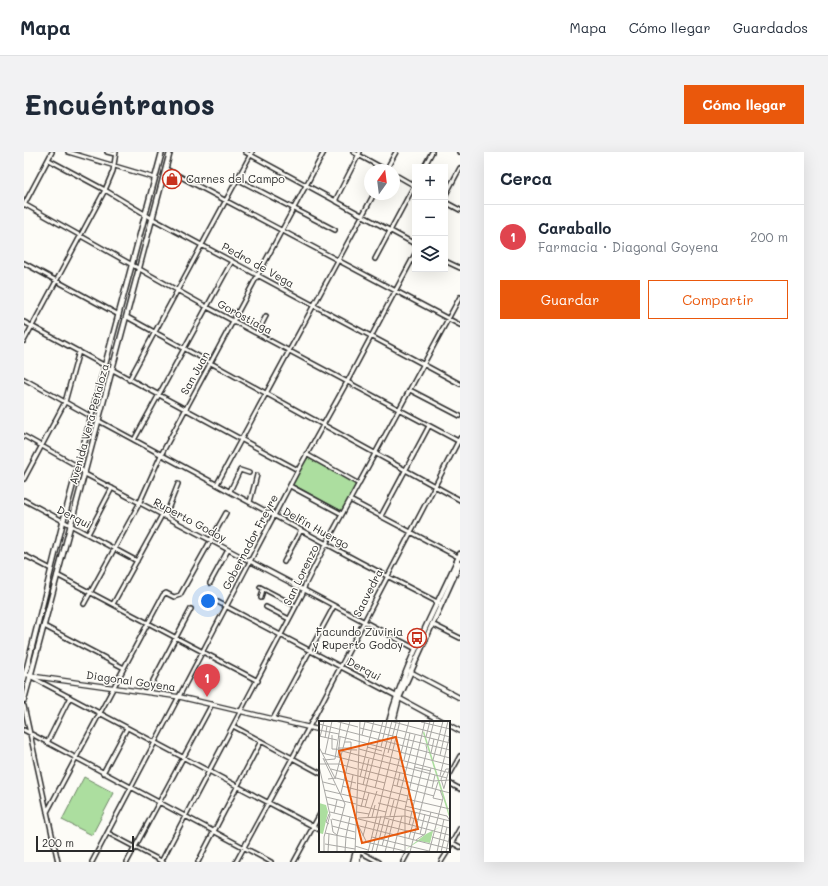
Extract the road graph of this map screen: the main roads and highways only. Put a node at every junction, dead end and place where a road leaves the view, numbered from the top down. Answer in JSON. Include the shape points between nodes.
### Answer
{"nodes":[{"id":1,"x":162,"y":152,"type":"edge"},
{"id":2,"x":170,"y":152,"type":"edge"},
{"id":3,"x":460,"y":556,"type":"edge"},
{"id":4,"x":460,"y":563,"type":"edge"},
{"id":5,"x":439,"y":603,"type":"junction"},
{"id":6,"x":408,"y":671,"type":"junction"},
{"id":7,"x":25,"y":673,"type":"edge"},
{"id":8,"x":24,"y":679,"type":"edge"},
{"id":9,"x":397,"y":697,"type":"junction"},
{"id":10,"x":24,"y":700,"type":"edge"},
{"id":11,"x":389,"y":721,"type":"edge"},
{"id":12,"x":392,"y":721,"type":"edge"},
{"id":13,"x":358,"y":852,"type":"edge"},
{"id":14,"x":358,"y":852,"type":"edge"},
{"id":15,"x":353,"y":862,"type":"edge"},
{"id":16,"x":357,"y":862,"type":"edge"}],
"edges":[{"from":1,"to":7,"type":"main road","name":"Avenida Vera Peñaloza"},
{"from":2,"to":10,"type":"main road","name":"Avenida Vera Peñaloza"},
{"from":3,"to":5,"type":"main road"},
{"from":4,"to":5,"type":"main road"},
{"from":5,"to":6,"type":"main road"},
{"from":5,"to":6,"type":"main road","via":[[432,624]]},
{"from":6,"to":9,"type":"main road"},
{"from":7,"to":8,"type":"main road","name":"Avenida Vera Peñaloza"},
{"from":9,"to":11,"type":"main road"},
{"from":9,"to":12,"type":"main road"},
{"from":13,"to":15,"type":"main road"},
{"from":14,"to":16,"type":"main road"}]}
